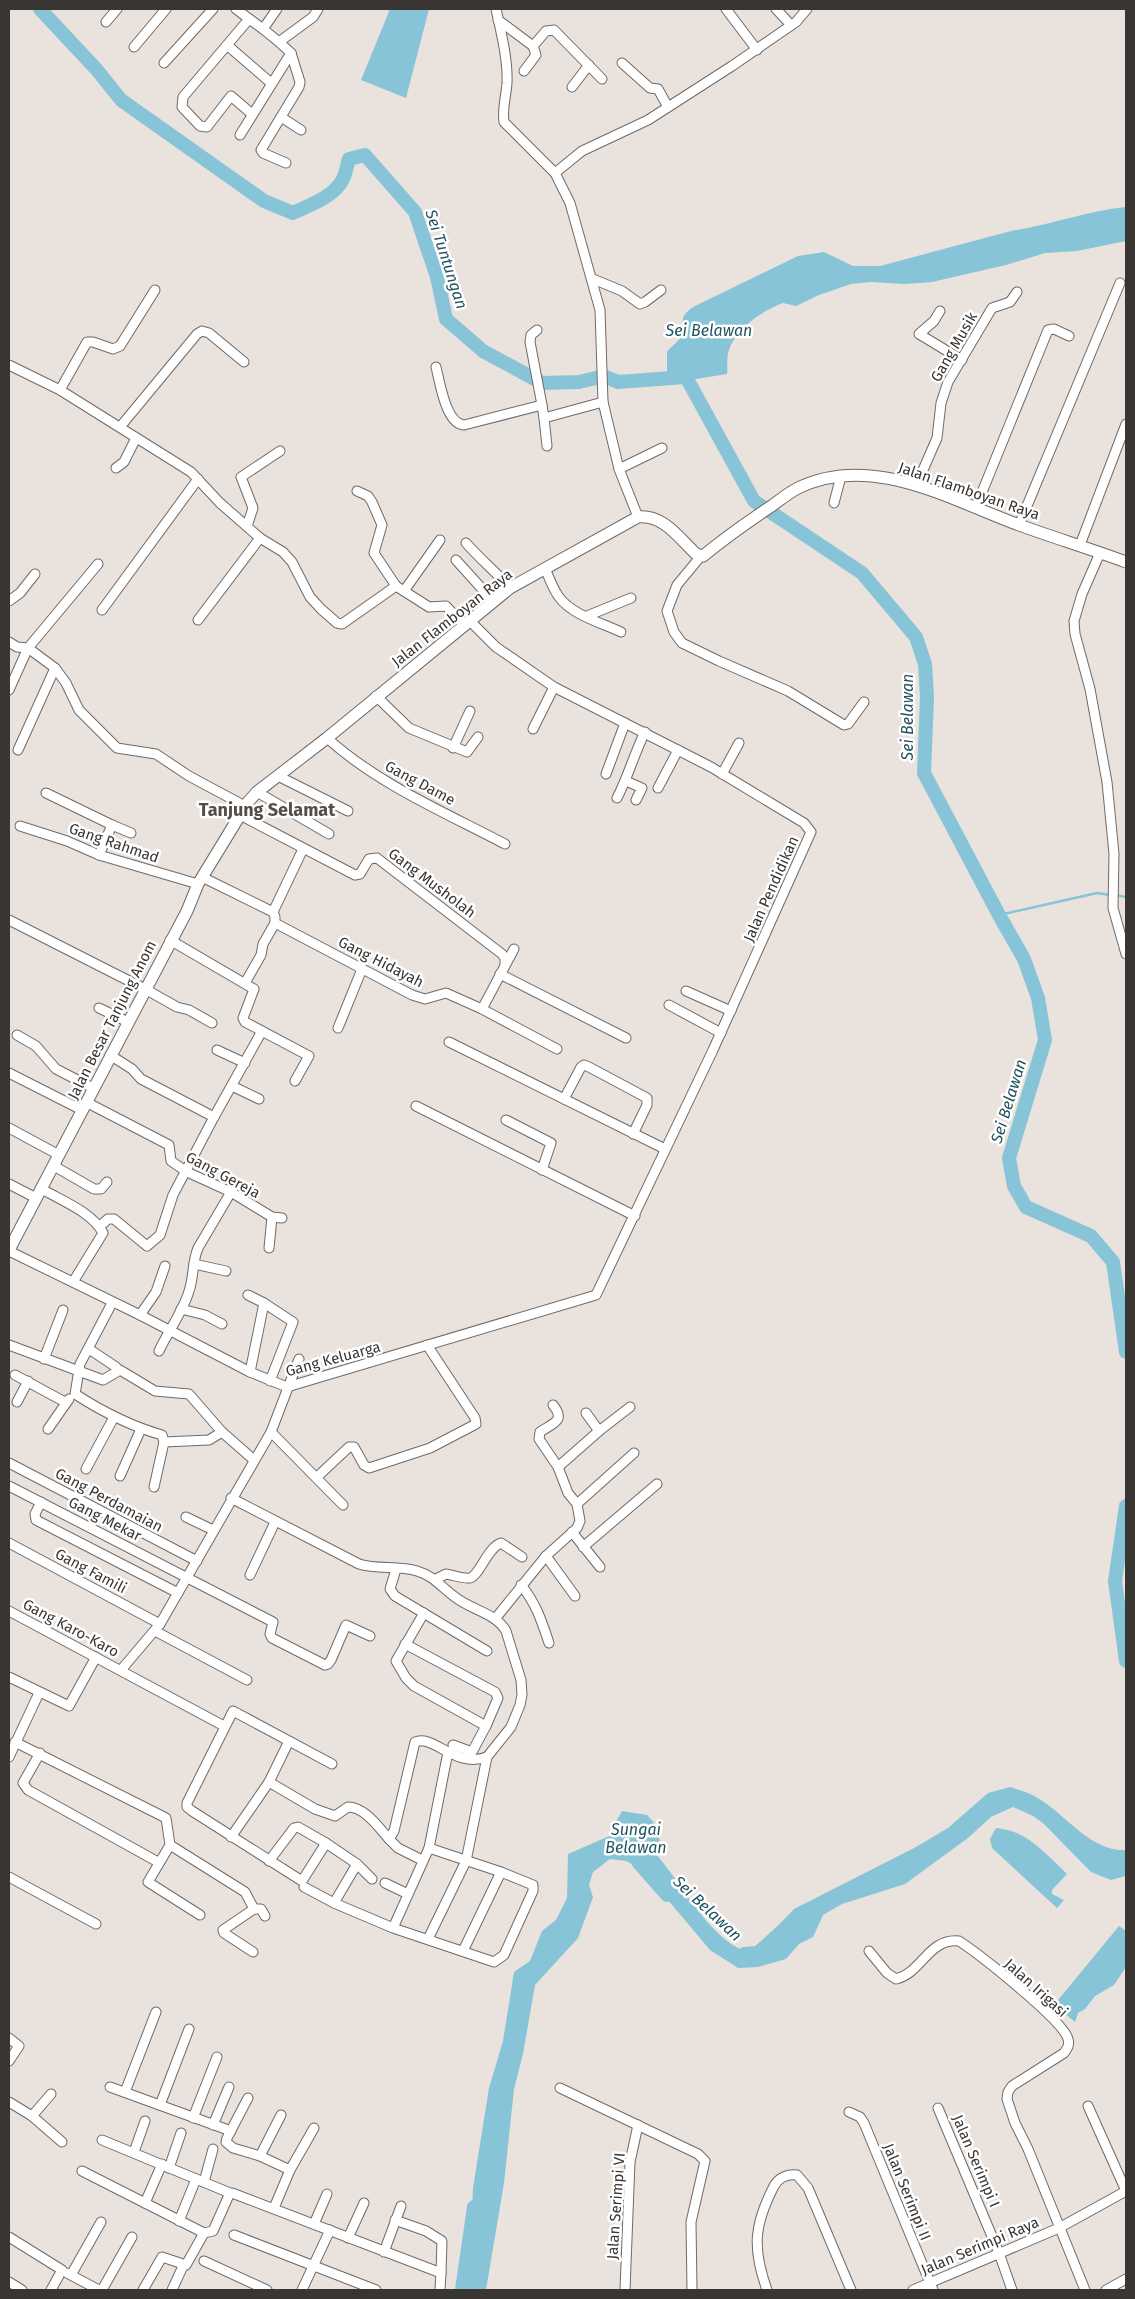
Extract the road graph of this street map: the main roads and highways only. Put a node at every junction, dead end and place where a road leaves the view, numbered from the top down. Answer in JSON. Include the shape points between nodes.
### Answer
{"nodes":[{"id":1,"x":1126,"y":562,"type":"edge"},
{"id":2,"x":242,"y":811,"type":"joint"},
{"id":3,"x":9,"y":1251,"type":"edge"}],
"edges":[{"from":1,"to":2,"type":"main road","name":"Jalan Flamboyan Raya","via":[[885,477],[841,476],[798,488],[701,556],[665,524],[650,516],[638,517],[510,588],[257,792]]},
{"from":2,"to":3,"type":"main road","name":"Jalan Besar Tanjung Anom","via":[[200,881]]}]}
